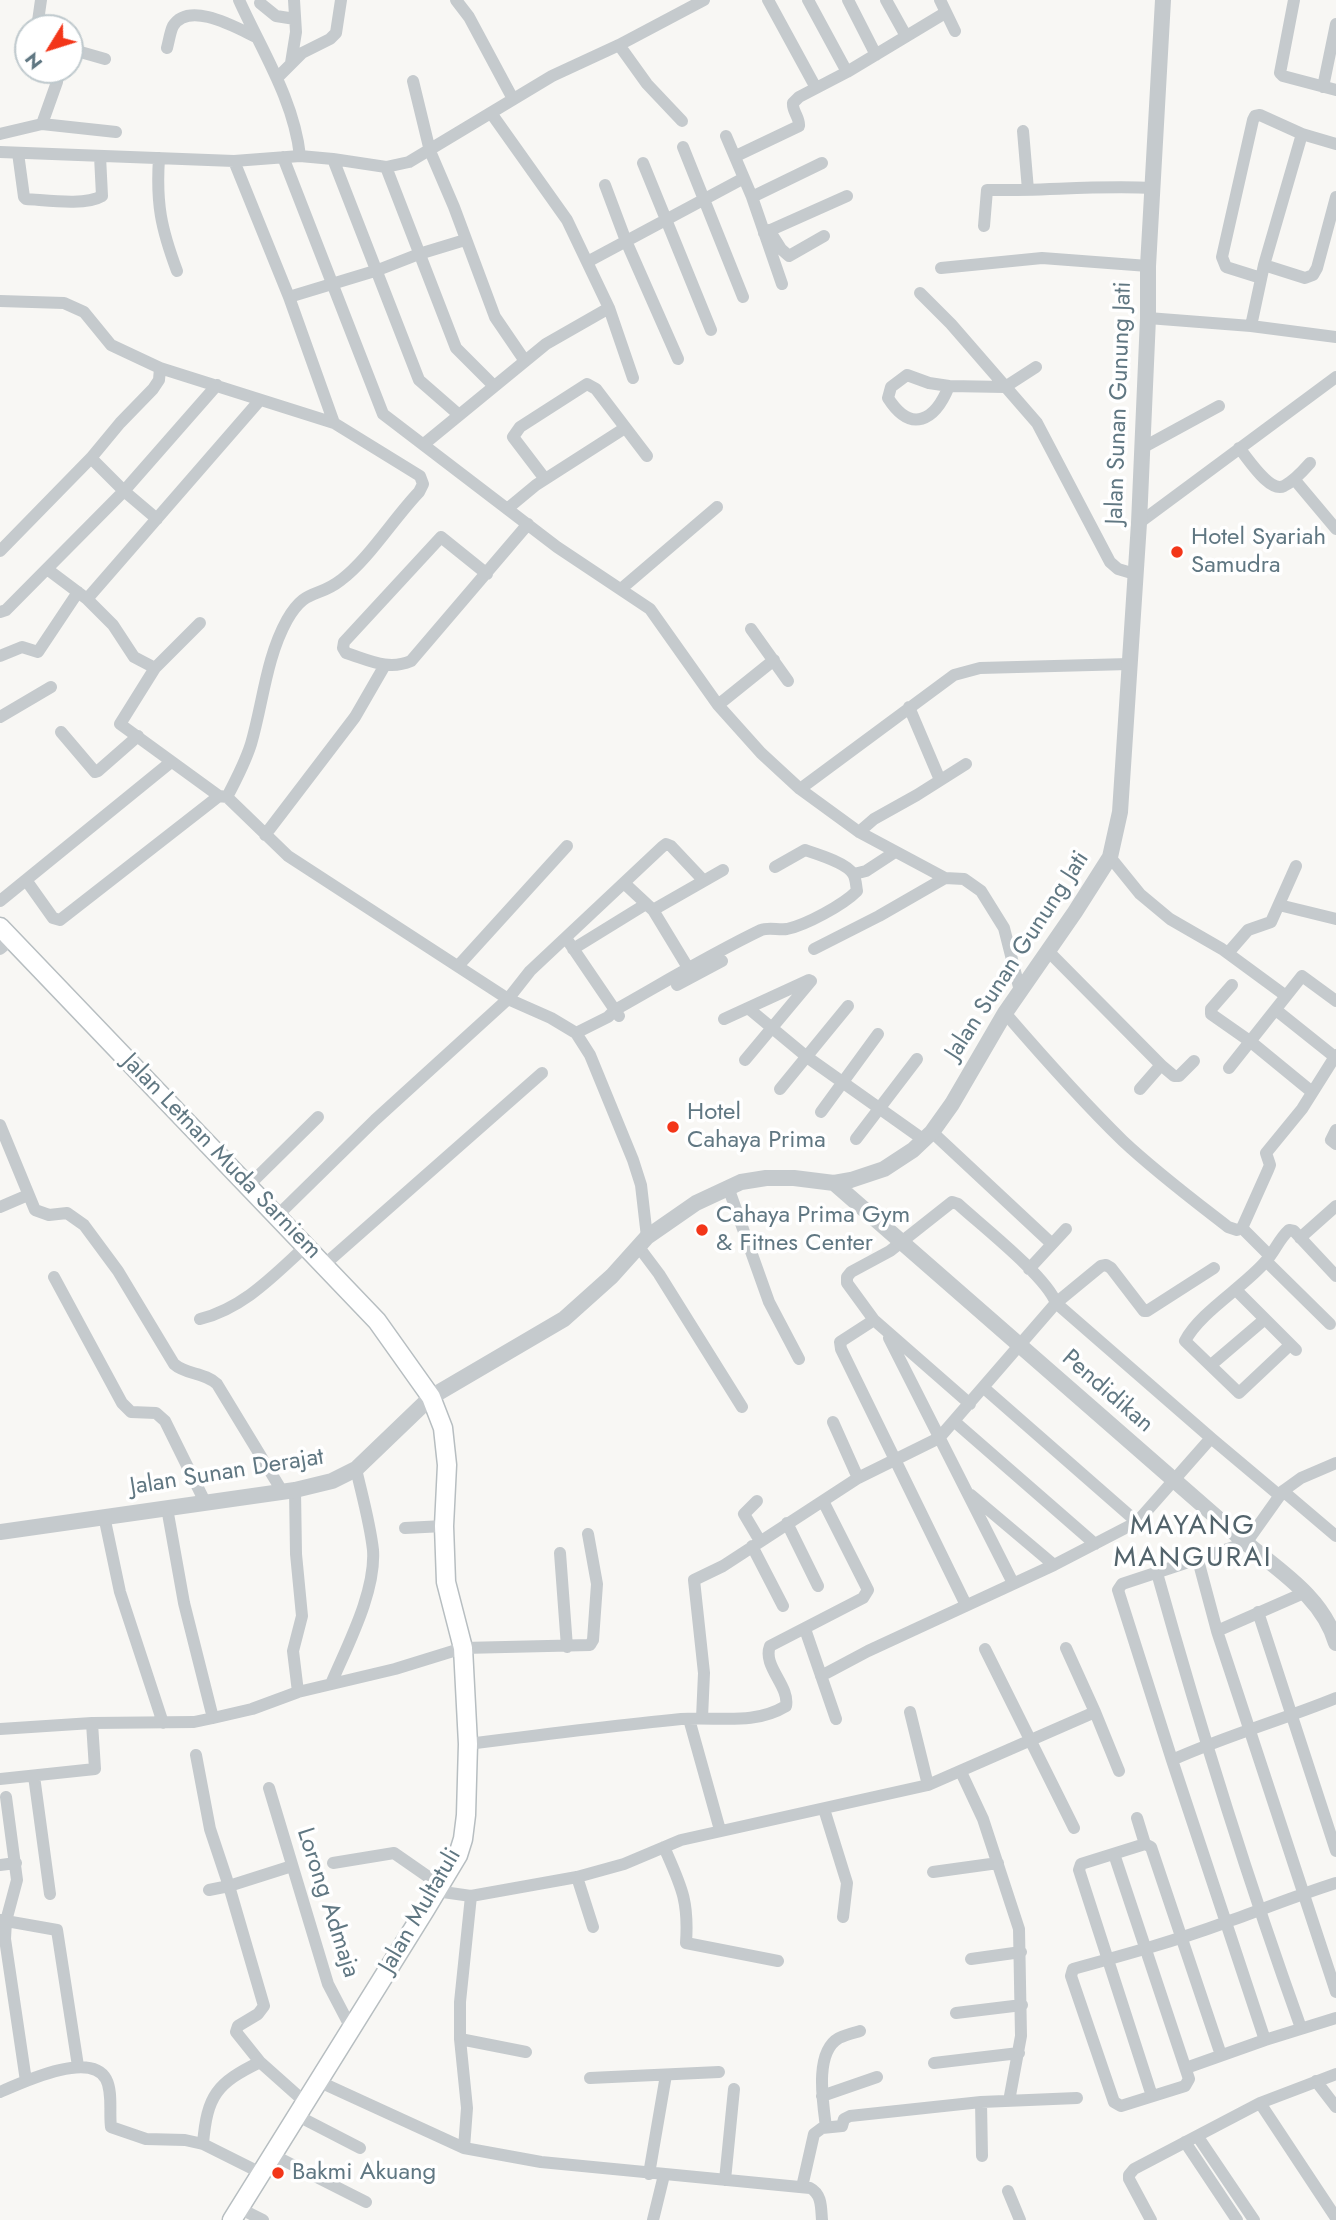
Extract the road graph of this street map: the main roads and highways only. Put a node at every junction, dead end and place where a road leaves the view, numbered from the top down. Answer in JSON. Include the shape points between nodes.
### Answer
{"nodes":[{"id":1,"x":4,"y":938,"type":"edge"},
{"id":2,"x":431,"y":1397,"type":"joint"},
{"id":3,"x":235,"y":2214,"type":"edge"}],
"edges":[{"from":1,"to":2,"type":"main road","name":"Jalan Letnan Muda Sarniem","via":[[377,1321]]},
{"from":2,"to":3,"type":"main road","name":"Jalan Multatuli","via":[[443,1428],[446,1582],[463,1648],[468,1744],[463,1839],[438,1888]]}]}
